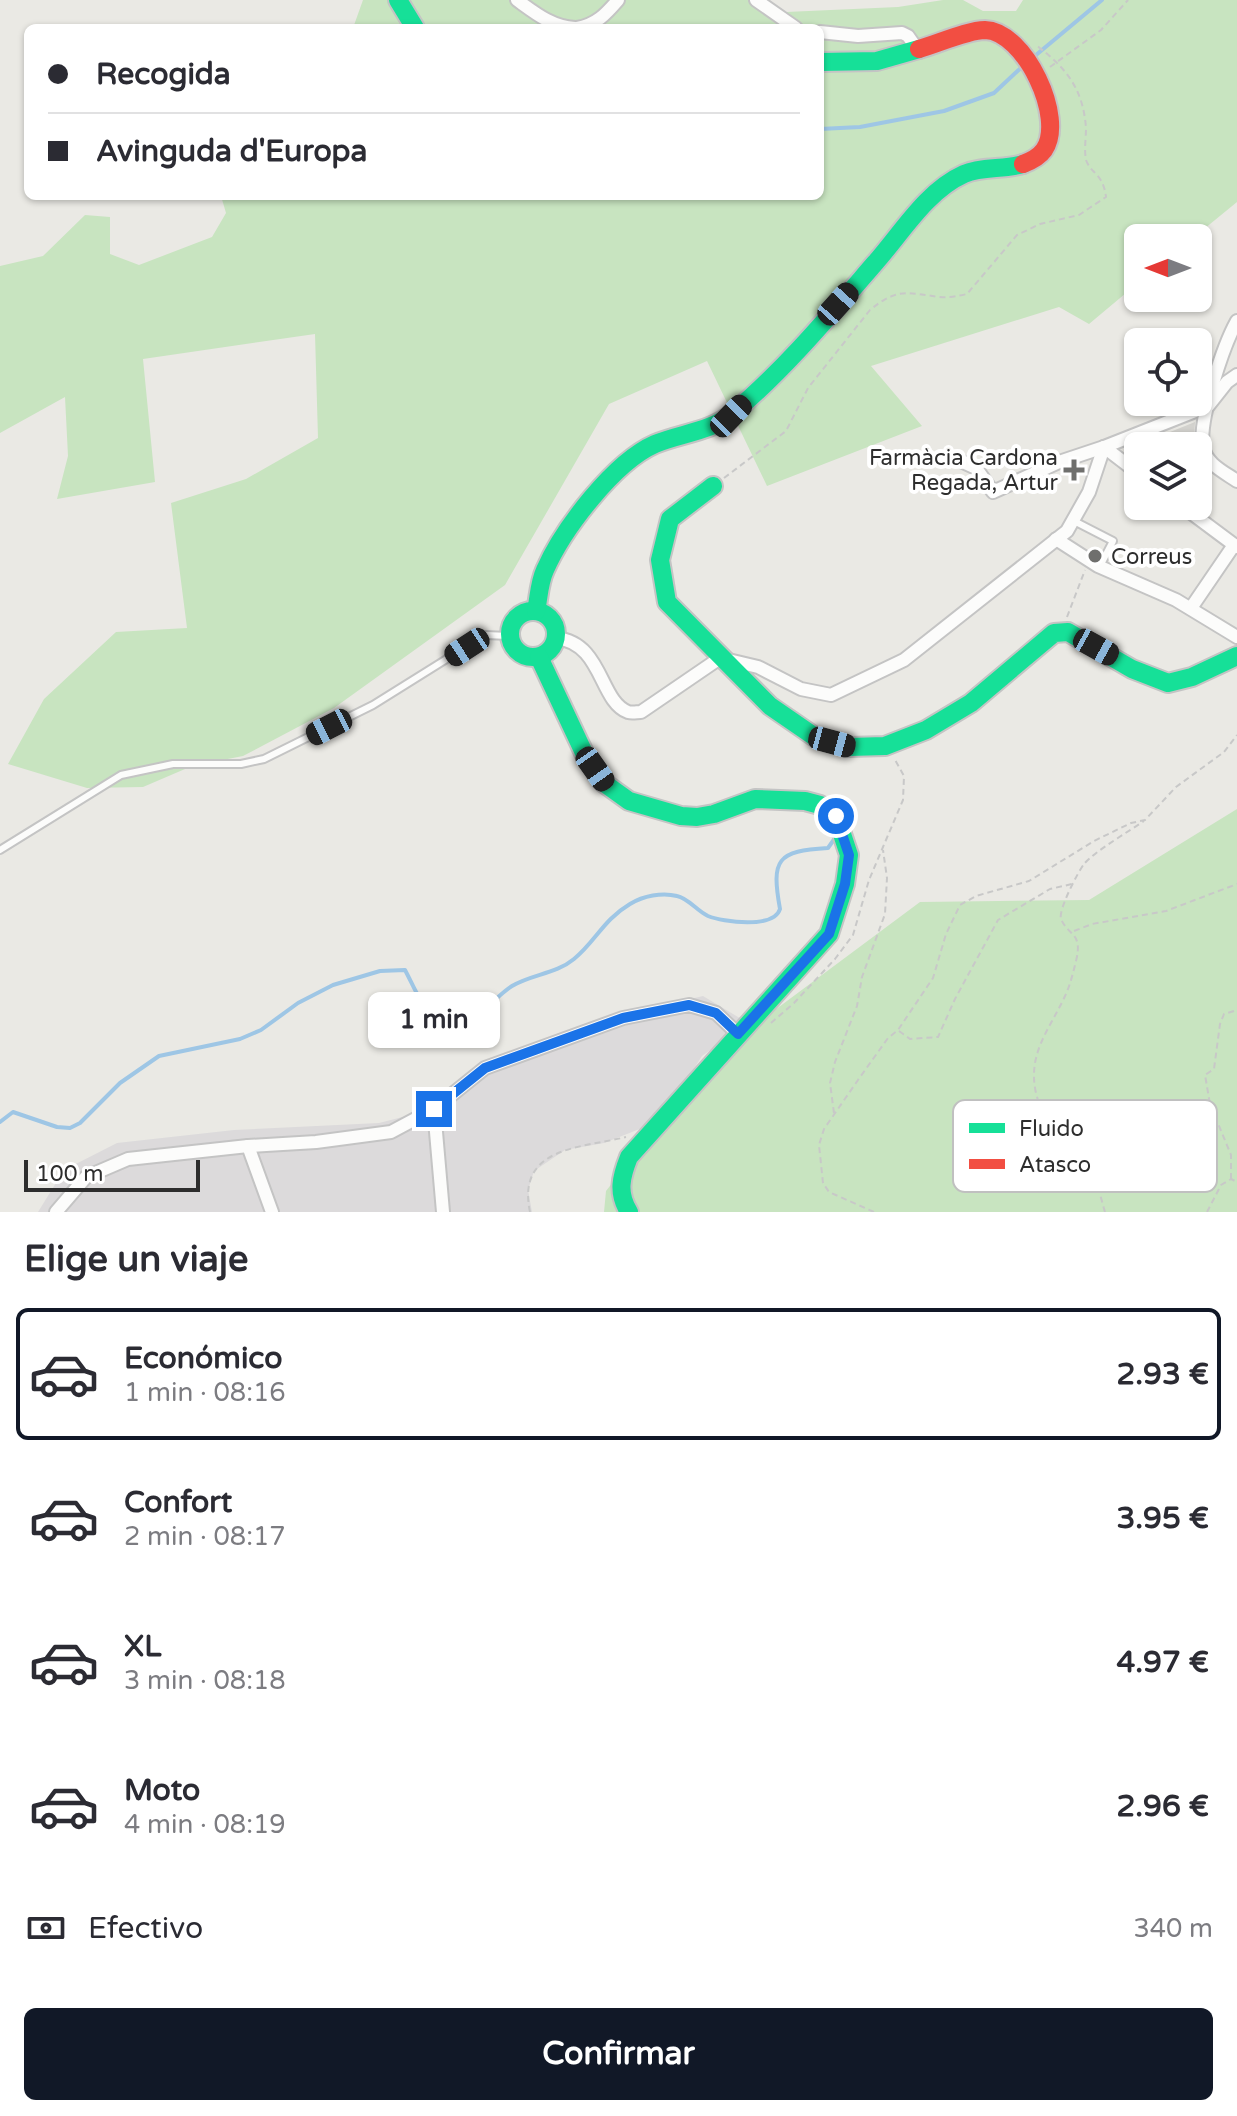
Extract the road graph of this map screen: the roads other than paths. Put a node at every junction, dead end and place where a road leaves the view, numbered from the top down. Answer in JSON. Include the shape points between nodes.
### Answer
{"nodes":[{"id":1,"x":398,"y":0,"type":"edge"},
{"id":2,"x":517,"y":0,"type":"edge"},
{"id":3,"x":618,"y":0,"type":"edge"},
{"id":4,"x":756,"y":0,"type":"edge"},
{"id":5,"x":413,"y":24,"type":"edge"},
{"id":6,"x":556,"y":24,"type":"edge"},
{"id":7,"x":594,"y":24,"type":"edge"},
{"id":8,"x":790,"y":24,"type":"edge"},
{"id":9,"x":824,"y":32,"type":"edge"},
{"id":10,"x":917,"y":49,"type":"junction"},
{"id":11,"x":824,"y":62,"type":"edge"},
{"id":12,"x":1237,"y":321,"type":"edge"},
{"id":13,"x":1237,"y":375,"type":"edge"},
{"id":14,"x":1212,"y":392,"type":"edge"},
{"id":15,"x":1212,"y":401,"type":"edge"},
{"id":16,"x":1183,"y":416,"type":"edge"},
{"id":17,"x":1207,"y":416,"type":"edge"},
{"id":18,"x":1104,"y":447,"type":"junction"},
{"id":19,"x":963,"y":462,"type":"dead end"},
{"id":20,"x":1124,"y":462,"type":"edge"},
{"id":21,"x":1237,"y":481,"type":"edge"},
{"id":22,"x":713,"y":486,"type":"road end"},
{"id":23,"x":1073,"y":520,"type":"junction"},
{"id":24,"x":1201,"y":520,"type":"edge"},
{"id":25,"x":1056,"y":539,"type":"junction"},
{"id":26,"x":1235,"y":546,"type":"edge"},
{"id":27,"x":1094,"y":563,"type":"junction"},
{"id":28,"x":1191,"y":608,"type":"junction"},
{"id":29,"x":536,"y":611,"type":"junction"},
{"id":30,"x":509,"y":636,"type":"junction"},
{"id":31,"x":1237,"y":637,"type":"edge"},
{"id":32,"x":556,"y":638,"type":"junction"},
{"id":33,"x":1237,"y":656,"type":"edge"},
{"id":34,"x":539,"y":657,"type":"junction"},
{"id":35,"x":720,"y":658,"type":"junction"},
{"id":36,"x":0,"y":850,"type":"edge"},
{"id":37,"x":738,"y":1034,"type":"junction"},
{"id":38,"x":434,"y":1109,"type":"junction"},
{"id":39,"x":248,"y":1146,"type":"junction"},
{"id":40,"x":56,"y":1212,"type":"edge"},
{"id":41,"x":272,"y":1212,"type":"edge"},
{"id":42,"x":443,"y":1212,"type":"edge"},
{"id":43,"x":629,"y":1212,"type":"edge"}],
"edges":[{"from":1,"to":5,"type":"street"},
{"from":2,"to":6,"type":"street"},
{"from":3,"to":7,"type":"street"},
{"from":4,"to":8,"type":"street"},
{"from":9,"to":10,"type":"street","via":[[902,33]]},
{"from":10,"to":11,"type":"street","via":[[877,61]]},
{"from":10,"to":29,"type":"street","via":[[984,30],[1012,40],[1023,53],[1052,125],[1044,150],[1018,166],[967,172],[953,180],[731,416],[648,447],[623,465],[583,510],[544,570]]},
{"from":12,"to":14,"type":"street"},
{"from":13,"to":15,"type":"street"},
{"from":16,"to":18,"type":"street"},
{"from":17,"to":21,"type":"street","via":[[1203,447],[1211,463]]},
{"from":18,"to":19,"type":"street","via":[[993,492],[976,468]]},
{"from":18,"to":20,"type":"street"},
{"from":18,"to":23,"type":"street"},
{"from":22,"to":35,"type":"street","via":[[670,519],[660,560],[667,602]]},
{"from":23,"to":25,"type":"street"},
{"from":23,"to":27,"type":"lane","via":[[1113,541]]},
{"from":24,"to":26,"type":"street"},
{"from":25,"to":27,"type":"street"},
{"from":25,"to":35,"type":"street","via":[[904,660],[831,695]]},
{"from":26,"to":28,"type":"street"},
{"from":27,"to":28,"type":"street"},
{"from":28,"to":31,"type":"street"},
{"from":29,"to":30,"type":"street","via":[[517,617]]},
{"from":29,"to":32,"type":"street","via":[[552,620]]},
{"from":30,"to":34,"type":"street","via":[[519,653]]},
{"from":30,"to":36,"type":"lane","via":[[485,635],[373,705],[264,759],[173,764],[121,775]]},
{"from":32,"to":34,"type":"street"},
{"from":32,"to":35,"type":"street","via":[[583,648],[628,712],[641,712]]},
{"from":33,"to":35,"type":"street","via":[[1170,684],[1068,632],[1054,633],[971,703],[926,730],[885,746],[849,747],[815,737],[770,706]]},
{"from":34,"to":37,"type":"street","via":[[585,755],[604,783],[629,801],[697,817],[755,799],[779,798],[820,805],[836,816],[849,855],[829,934]]},
{"from":37,"to":38,"type":"street","via":[[716,1013],[689,1005],[623,1018],[485,1068]]},
{"from":37,"to":43,"type":"street","via":[[629,1157],[620,1188]]},
{"from":38,"to":39,"type":"street","via":[[391,1132]]},
{"from":38,"to":42,"type":"street"},
{"from":39,"to":40,"type":"street","via":[[128,1159],[86,1177]]},
{"from":39,"to":41,"type":"street"}]}
